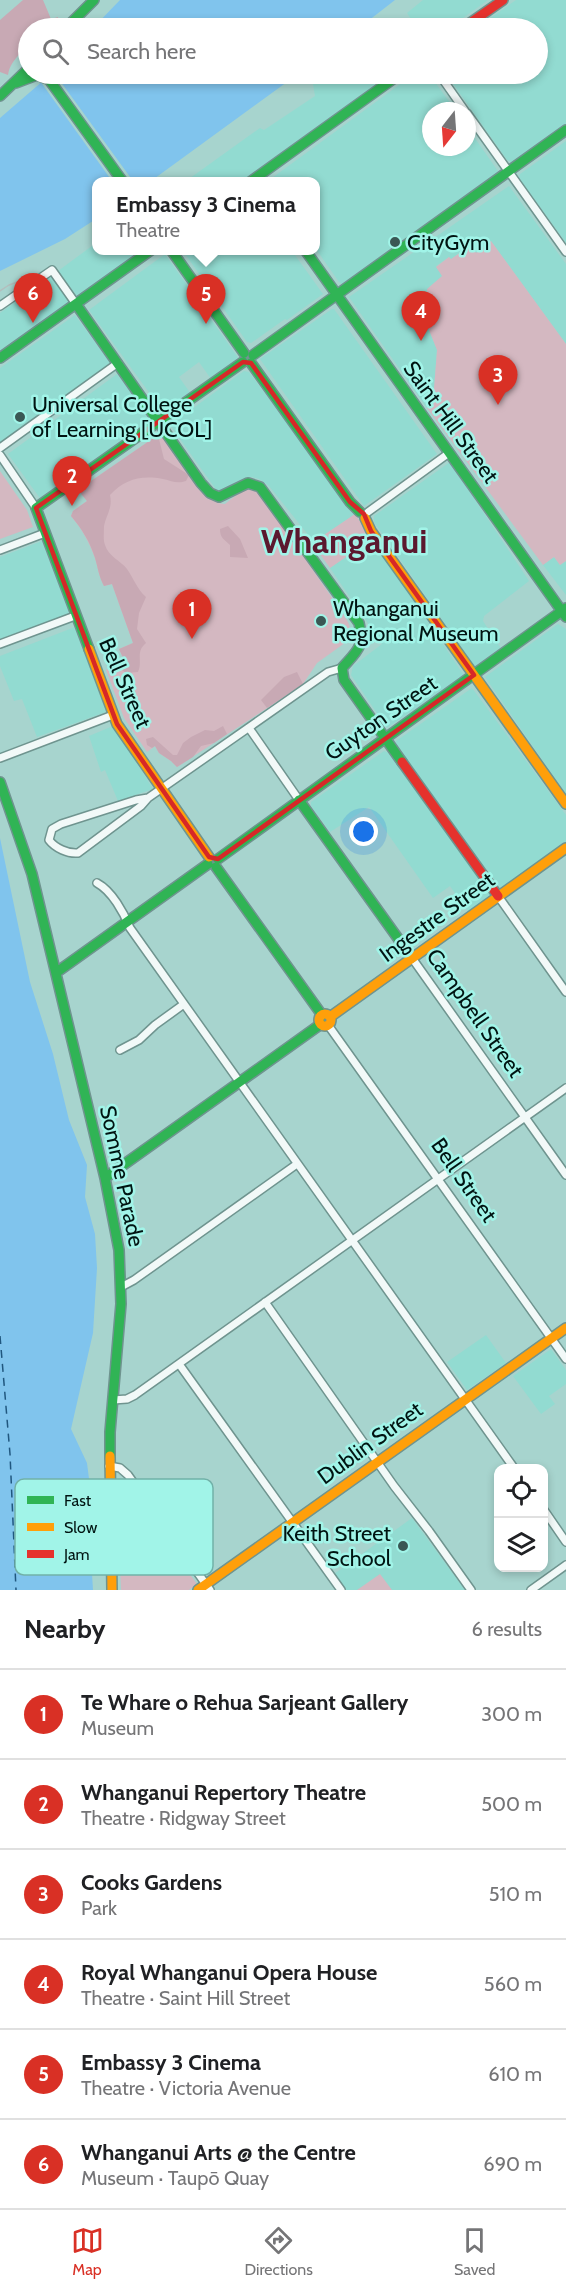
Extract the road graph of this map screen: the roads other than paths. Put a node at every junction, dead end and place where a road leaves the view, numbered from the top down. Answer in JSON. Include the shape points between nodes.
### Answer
{"nodes":[{"id":1,"x":94,"y":0,"type":"edge"},
{"id":2,"x":503,"y":0,"type":"edge"},
{"id":3,"x":76,"y":18,"type":"edge"},
{"id":4,"x":477,"y":18,"type":"edge"},
{"id":5,"x":18,"y":81,"type":"edge"},
{"id":6,"x":16,"y":83,"type":"joint"},
{"id":7,"x":52,"y":84,"type":"edge"},
{"id":8,"x":386,"y":84,"type":"edge"},
{"id":9,"x":446,"y":84,"type":"edge"},
{"id":10,"x":0,"y":96,"type":"edge"},
{"id":11,"x":459,"y":102,"type":"edge"},
{"id":12,"x":476,"y":126,"type":"edge"},
{"id":13,"x":566,"y":130,"type":"edge"},
{"id":14,"x":508,"y":171,"type":"junction"},
{"id":15,"x":119,"y":177,"type":"edge"},
{"id":16,"x":258,"y":177,"type":"edge"},
{"id":17,"x":566,"y":252,"type":"edge"},
{"id":18,"x":144,"y":255,"type":"edge"},
{"id":19,"x":175,"y":255,"type":"edge"},
{"id":20,"x":308,"y":255,"type":"edge"},
{"id":21,"x":336,"y":295,"type":"junction"},
{"id":22,"x":76,"y":304,"type":"junction"},
{"id":23,"x":0,"y":306,"type":"edge"},
{"id":24,"x":0,"y":358,"type":"edge"},
{"id":25,"x":248,"y":358,"type":"junction"},
{"id":26,"x":118,"y":363,"type":"junction"},
{"id":27,"x":158,"y":421,"type":"junction"},
{"id":28,"x":0,"y":448,"type":"edge"},
{"id":29,"x":449,"y":453,"type":"junction"},
{"id":30,"x":0,"y":455,"type":"edge"},
{"id":31,"x":36,"y":508,"type":"junction"},
{"id":32,"x":364,"y":514,"type":"junction"},
{"id":33,"x":45,"y":533,"type":"junction"},
{"id":34,"x":0,"y":550,"type":"edge"},
{"id":35,"x":565,"y":612,"type":"edge"},
{"id":36,"x":75,"y":616,"type":"junction"},
{"id":37,"x":0,"y":644,"type":"edge"},
{"id":38,"x":342,"y":668,"type":"junction"},
{"id":39,"x":474,"y":675,"type":"junction"},
{"id":40,"x":113,"y":715,"type":"junction"},
{"id":41,"x":249,"y":728,"type":"junction"},
{"id":42,"x":386,"y":738,"type":"junction"},
{"id":43,"x":0,"y":758,"type":"edge"},
{"id":44,"x":0,"y":782,"type":"edge"},
{"id":45,"x":161,"y":789,"type":"junction"},
{"id":46,"x":148,"y":798,"type":"junction"},
{"id":47,"x":299,"y":800,"type":"junction"},
{"id":48,"x":566,"y":804,"type":"edge"},
{"id":49,"x":566,"y":848,"type":"edge"},
{"id":50,"x":213,"y":862,"type":"junction"},
{"id":51,"x":97,"y":883,"type":"dead end"},
{"id":52,"x":498,"y":896,"type":"junction"},
{"id":53,"x":127,"y":922,"type":"junction"},
{"id":54,"x":412,"y":958,"type":"junction"},
{"id":55,"x":57,"y":972,"type":"junction"},
{"id":56,"x":566,"y":992,"type":"edge"},
{"id":57,"x":184,"y":1004,"type":"junction"},
{"id":58,"x":325,"y":1020,"type":"junction"},
{"id":59,"x":120,"y":1050,"type":"dead end"},
{"id":60,"x":238,"y":1082,"type":"junction"},
{"id":61,"x":566,"y":1088,"type":"edge"},
{"id":62,"x":525,"y":1117,"type":"junction"},
{"id":63,"x":297,"y":1164,"type":"junction"},
{"id":64,"x":566,"y":1175,"type":"edge"},
{"id":65,"x":105,"y":1178,"type":"junction"},
{"id":66,"x":438,"y":1179,"type":"junction"},
{"id":67,"x":352,"y":1241,"type":"junction"},
{"id":68,"x":121,"y":1287,"type":"junction"},
{"id":69,"x":265,"y":1302,"type":"junction"},
{"id":70,"x":566,"y":1328,"type":"edge"},
{"id":71,"x":551,"y":1338,"type":"junction"},
{"id":72,"x":566,"y":1359,"type":"edge"},
{"id":73,"x":179,"y":1364,"type":"junction"},
{"id":74,"x":113,"y":1400,"type":"junction"},
{"id":75,"x":465,"y":1400,"type":"junction"},
{"id":76,"x":378,"y":1462,"type":"junction"},
{"id":77,"x":511,"y":1464,"type":"edge"},
{"id":78,"x":110,"y":1466,"type":"junction"},
{"id":79,"x":110,"y":1479,"type":"edge"},
{"id":80,"x":131,"y":1479,"type":"edge"},
{"id":81,"x":548,"y":1517,"type":"edge"},
{"id":82,"x":292,"y":1522,"type":"junction"},
{"id":83,"x":566,"y":1542,"type":"edge"},
{"id":84,"x":566,"y":1565,"type":"edge"},
{"id":85,"x":112,"y":1575,"type":"edge"},
{"id":86,"x":195,"y":1575,"type":"edge"},
{"id":87,"x":204,"y":1588,"type":"edge"},
{"id":88,"x":112,"y":1590,"type":"edge"},
{"id":89,"x":341,"y":1590,"type":"edge"},
{"id":90,"x":471,"y":1590,"type":"edge"},
{"id":91,"x":531,"y":1590,"type":"edge"}],
"edges":[{"from":1,"to":3,"type":"street"},
{"from":2,"to":4,"type":"street"},
{"from":5,"to":6,"type":"street"},
{"from":6,"to":10,"type":"street"},
{"from":7,"to":15,"type":"street"},
{"from":8,"to":16,"type":"street"},
{"from":9,"to":11,"type":"street"},
{"from":12,"to":14,"type":"street"},
{"from":13,"to":14,"type":"street"},
{"from":14,"to":17,"type":"street"},
{"from":14,"to":21,"type":"street"},
{"from":18,"to":22,"type":"street"},
{"from":19,"to":25,"type":"street"},
{"from":20,"to":21,"type":"street","name":"Saint Hill Street"},
{"from":21,"to":25,"type":"street"},
{"from":21,"to":29,"type":"street","name":"Saint Hill Street"},
{"from":22,"to":23,"type":"street","via":[[52,270]]},
{"from":22,"to":24,"type":"street"},
{"from":22,"to":26,"type":"street"},
{"from":25,"to":27,"type":"street"},
{"from":25,"to":32,"type":"street","via":[[351,502]]},
{"from":26,"to":27,"type":"street"},
{"from":26,"to":28,"type":"street"},
{"from":27,"to":31,"type":"street"},
{"from":27,"to":38,"type":"street","via":[[210,493],[219,498],[248,483],[256,484],[264,492],[357,619],[360,649]]},
{"from":29,"to":32,"type":"street"},
{"from":29,"to":35,"type":"street","name":"Saint Hill Street"},
{"from":30,"to":31,"type":"street"},
{"from":31,"to":33,"type":"street","name":"Bell Street"},
{"from":32,"to":39,"type":"street","via":[[371,531]]},
{"from":33,"to":34,"type":"street"},
{"from":33,"to":36,"type":"street","name":"Bell Street"},
{"from":35,"to":39,"type":"street","name":"Guyton Street"},
{"from":36,"to":37,"type":"street"},
{"from":36,"to":40,"type":"street","name":"Bell Street"},
{"from":38,"to":41,"type":"street","via":[[328,672]]},
{"from":38,"to":42,"type":"street","via":[[344,680]]},
{"from":39,"to":42,"type":"street","name":"Guyton Street"},
{"from":39,"to":48,"type":"street"},
{"from":40,"to":43,"type":"street"},
{"from":40,"to":45,"type":"street","name":"Bell Street"},
{"from":41,"to":45,"type":"street"},
{"from":41,"to":47,"type":"street","name":"Campbell Street"},
{"from":42,"to":47,"type":"street","name":"Guyton Street"},
{"from":42,"to":52,"type":"street"},
{"from":44,"to":55,"type":"street","name":"Somme Parade","via":[[24,847]]},
{"from":45,"to":46,"type":"street"},
{"from":45,"to":50,"type":"street","name":"Bell Street"},
{"from":46,"to":46,"type":"street","via":[[81,852],[75,854],[52,844],[49,838],[52,829],[61,824]]},
{"from":47,"to":50,"type":"street","name":"Guyton Street"},
{"from":47,"to":54,"type":"street","name":"Campbell Street"},
{"from":49,"to":52,"type":"street","name":"Ingestre Street"},
{"from":50,"to":53,"type":"street","name":"Guyton Street"},
{"from":50,"to":58,"type":"street","name":"Bell Street"},
{"from":51,"to":53,"type":"street","via":[[105,888]]},
{"from":52,"to":54,"type":"street","name":"Ingestre Street"},
{"from":52,"to":56,"type":"street"},
{"from":53,"to":55,"type":"street","name":"Guyton Street"},
{"from":53,"to":57,"type":"street"},
{"from":54,"to":58,"type":"street","name":"Ingestre Street"},
{"from":54,"to":62,"type":"street","name":"Campbell Street"},
{"from":55,"to":65,"type":"street","name":"Somme Parade"},
{"from":57,"to":59,"type":"street"},
{"from":57,"to":60,"type":"street"},
{"from":58,"to":60,"type":"street","name":"Ingestre Street"},
{"from":58,"to":66,"type":"street","name":"Bell Street"},
{"from":60,"to":63,"type":"street"},
{"from":60,"to":65,"type":"street","name":"Ingestre Street"},
{"from":61,"to":62,"type":"street"},
{"from":62,"to":64,"type":"street","name":"Campbell Street"},
{"from":62,"to":66,"type":"street"},
{"from":63,"to":67,"type":"street"},
{"from":63,"to":68,"type":"street"},
{"from":65,"to":68,"type":"street","name":"Somme Parade","via":[[117,1237]]},
{"from":66,"to":67,"type":"street"},
{"from":66,"to":71,"type":"street","name":"Bell Street"},
{"from":67,"to":69,"type":"street"},
{"from":67,"to":75,"type":"street"},
{"from":68,"to":74,"type":"street","name":"Somme Parade"},
{"from":69,"to":73,"type":"street"},
{"from":69,"to":76,"type":"street"},
{"from":70,"to":71,"type":"street","name":"Dublin Street"},
{"from":71,"to":72,"type":"street","name":"Bell Street"},
{"from":71,"to":75,"type":"street","name":"Dublin Street"},
{"from":73,"to":74,"type":"street","via":[[135,1395]]},
{"from":73,"to":82,"type":"street"},
{"from":74,"to":78,"type":"street","name":"Somme Parade"},
{"from":75,"to":76,"type":"street","name":"Dublin Street"},
{"from":75,"to":77,"type":"street"},
{"from":76,"to":82,"type":"street","name":"Dublin Street"},
{"from":76,"to":90,"type":"street"},
{"from":78,"to":79,"type":"street","name":"Somme Parade"},
{"from":78,"to":80,"type":"street","via":[[120,1467]]},
{"from":81,"to":83,"type":"street"},
{"from":82,"to":87,"type":"street","name":"Dublin Street"},
{"from":82,"to":89,"type":"street"},
{"from":84,"to":91,"type":"street"},
{"from":85,"to":88,"type":"street","name":"Somme Parade"},
{"from":86,"to":87,"type":"street"}]}
